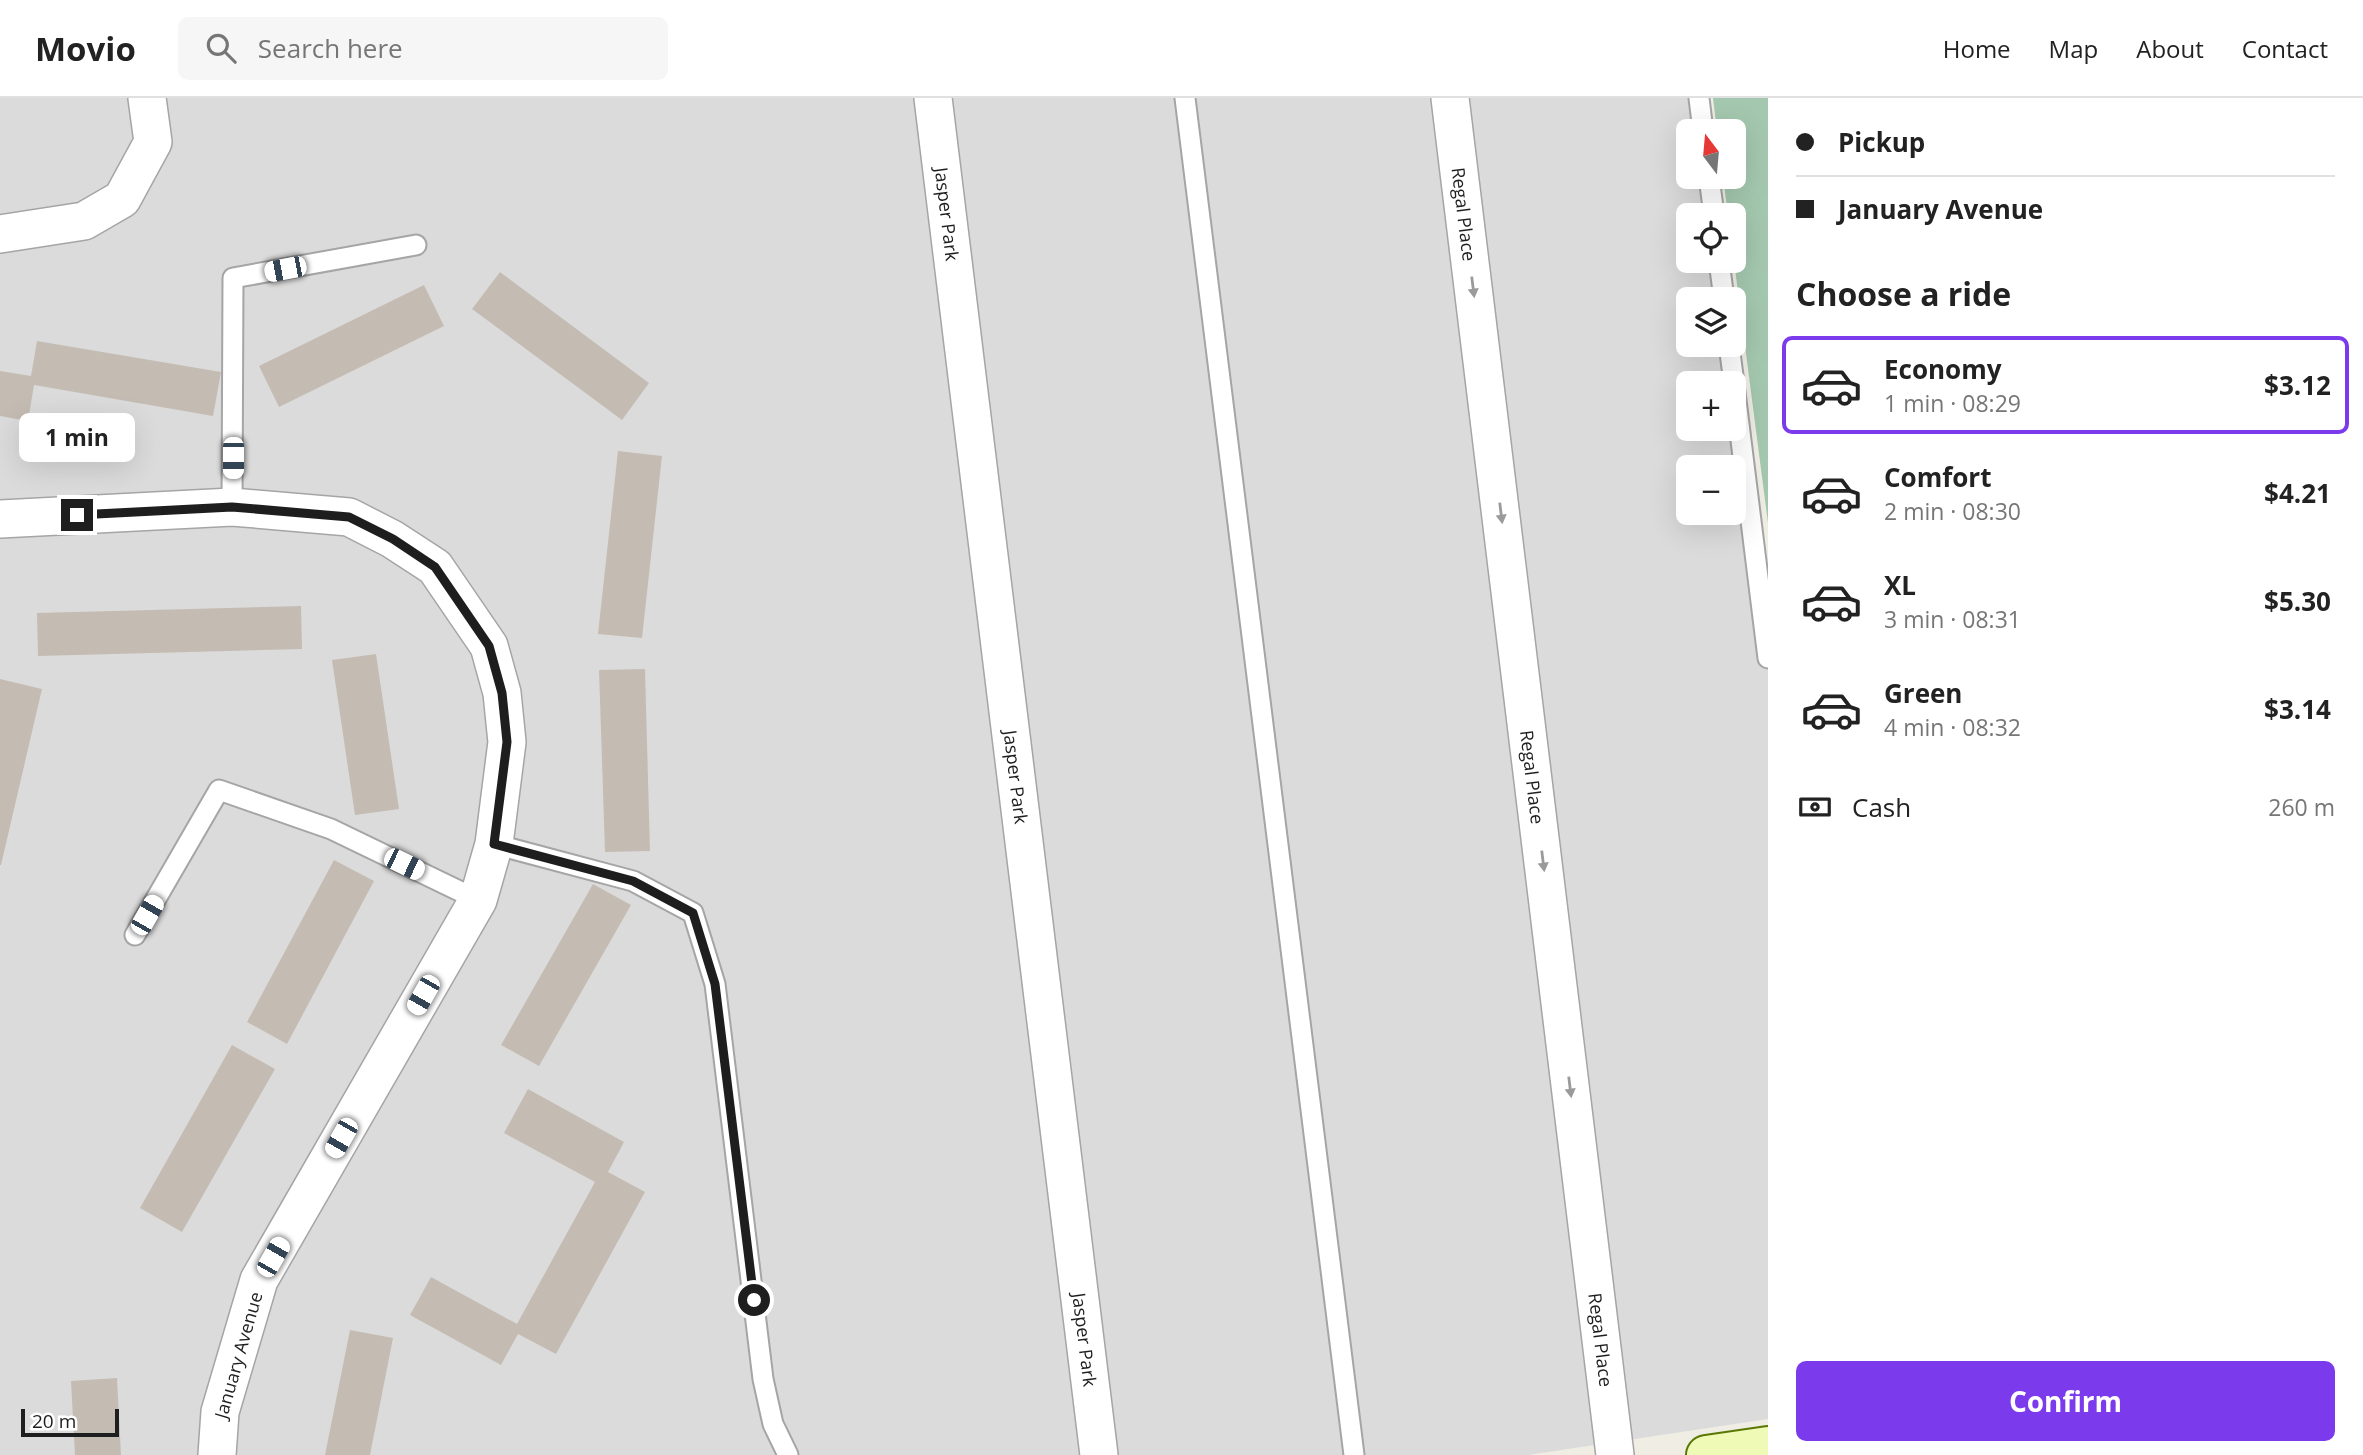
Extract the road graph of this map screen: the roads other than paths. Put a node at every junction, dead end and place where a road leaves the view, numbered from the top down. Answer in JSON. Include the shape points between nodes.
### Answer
{"nodes":[{"id":1,"x":147,"y":98,"type":"edge"},
{"id":2,"x":933,"y":98,"type":"edge"},
{"id":3,"x":1185,"y":98,"type":"edge"},
{"id":4,"x":1450,"y":98,"type":"edge"},
{"id":5,"x":1699,"y":98,"type":"edge"},
{"id":6,"x":1702,"y":119,"type":"edge"},
{"id":7,"x":0,"y":234,"type":"edge"},
{"id":8,"x":416,"y":245,"type":"dead end"},
{"id":9,"x":1741,"y":441,"type":"edge"},
{"id":10,"x":232,"y":507,"type":"junction"},
{"id":11,"x":0,"y":519,"type":"edge"},
{"id":12,"x":1768,"y":658,"type":"edge"},
{"id":13,"x":494,"y":844,"type":"junction"},
{"id":14,"x":478,"y":900,"type":"junction"},
{"id":15,"x":135,"y":935,"type":"dead end"},
{"id":16,"x":1768,"y":1446,"type":"edge"},
{"id":17,"x":216,"y":1455,"type":"edge"},
{"id":18,"x":788,"y":1455,"type":"edge"},
{"id":19,"x":1099,"y":1455,"type":"edge"},
{"id":20,"x":1354,"y":1455,"type":"edge"},
{"id":21,"x":1615,"y":1455,"type":"edge"},
{"id":22,"x":1706,"y":1455,"type":"edge"}],
"edges":[{"from":1,"to":7,"type":"street","via":[[153,142],[122,200],[84,221]]},
{"from":2,"to":19,"type":"street","name":"Jasper Park"},
{"from":3,"to":20,"type":"lane"},
{"from":4,"to":21,"type":"street","name":"Regal Place","one_way":true},
{"from":5,"to":6,"type":"lane"},
{"from":8,"to":10,"type":"lane","via":[[233,278]]},
{"from":9,"to":12,"type":"lane"},
{"from":10,"to":11,"type":"street","name":"January Avenue"},
{"from":10,"to":13,"type":"street","name":"January Avenue","via":[[349,517],[435,567],[489,646],[502,693],[507,742]]},
{"from":13,"to":14,"type":"street","name":"January Avenue"},
{"from":13,"to":18,"type":"lane","via":[[633,881],[693,913],[715,984],[763,1380],[773,1424]]},
{"from":14,"to":15,"type":"lane","via":[[331,829],[219,790]]},
{"from":14,"to":17,"type":"street","name":"January Avenue","via":[[259,1280],[220,1412]]},
{"from":16,"to":22,"type":"street"}]}
